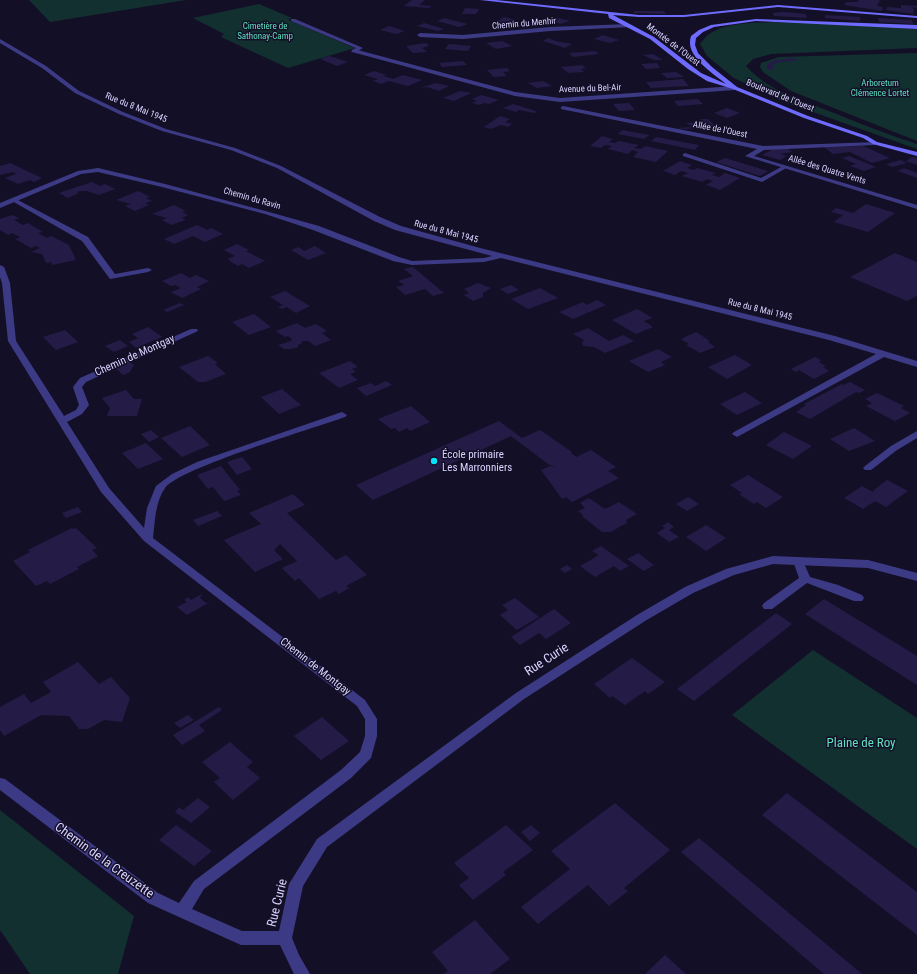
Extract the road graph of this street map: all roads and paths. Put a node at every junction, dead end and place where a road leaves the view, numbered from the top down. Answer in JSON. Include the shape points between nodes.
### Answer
{"nodes":[{"id":1,"x":482,"y":0,"type":"edge"},
{"id":2,"x":610,"y":14,"type":"junction"},
{"id":3,"x":917,"y":17,"type":"edge"},
{"id":4,"x":293,"y":20,"type":"dead end"},
{"id":5,"x":629,"y":26,"type":"junction"},
{"id":6,"x":917,"y":27,"type":"edge"},
{"id":7,"x":420,"y":35,"type":"dead end"},
{"id":8,"x":0,"y":41,"type":"edge"},
{"id":9,"x":706,"y":78,"type":"junction"},
{"id":10,"x":728,"y":81,"type":"junction"},
{"id":11,"x":735,"y":88,"type":"junction"},
{"id":12,"x":562,"y":108,"type":"dead end"},
{"id":13,"x":875,"y":143,"type":"junction"},
{"id":14,"x":763,"y":148,"type":"junction"},
{"id":15,"x":917,"y":154,"type":"edge"},
{"id":16,"x":685,"y":155,"type":"dead end"},
{"id":17,"x":784,"y":167,"type":"junction"},
{"id":18,"x":14,"y":200,"type":"junction"},
{"id":19,"x":0,"y":206,"type":"edge"},
{"id":20,"x":917,"y":207,"type":"edge"},
{"id":21,"x":501,"y":256,"type":"junction"},
{"id":22,"x":0,"y":267,"type":"edge"},
{"id":23,"x":148,"y":270,"type":"dead end"},
{"id":24,"x":194,"y":331,"type":"dead end"},
{"id":25,"x":885,"y":353,"type":"junction"},
{"id":26,"x":917,"y":364,"type":"edge"},
{"id":27,"x":342,"y":415,"type":"dead end"},
{"id":28,"x":62,"y":421,"type":"junction"},
{"id":29,"x":737,"y":434,"type":"dead end"},
{"id":30,"x":917,"y":434,"type":"edge"},
{"id":31,"x":868,"y":468,"type":"dead end"},
{"id":32,"x":148,"y":539,"type":"junction"},
{"id":33,"x":798,"y":561,"type":"junction"},
{"id":34,"x":917,"y":576,"type":"edge"},
{"id":35,"x":805,"y":579,"type":"junction"},
{"id":36,"x":858,"y":598,"type":"dead end"},
{"id":37,"x":768,"y":606,"type":"dead end"},
{"id":38,"x":0,"y":783,"type":"edge"},
{"id":39,"x":182,"y":911,"type":"junction"},
{"id":40,"x":285,"y":938,"type":"junction"},
{"id":41,"x":302,"y":974,"type":"edge"}],
"edges":[{"from":1,"to":2,"type":"street"},
{"from":2,"to":3,"type":"street","via":[[663,17],[778,6]]},
{"from":2,"to":5,"type":"street","name":"Montée de l'Ouest","via":[[611,17]]},
{"from":4,"to":11,"type":"street","name":"Avenue du Bel-Air","via":[[360,48],[354,51],[514,94],[560,100]]},
{"from":5,"to":7,"type":"street","name":"Chemin du Menhir","via":[[550,29],[463,37]]},
{"from":5,"to":9,"type":"street","name":"Montée de l'Ouest","via":[[653,39],[696,74]]},
{"from":6,"to":10,"type":"street","name":"Boulevard de l'Ouest","via":[[756,20],[732,22],[701,31],[693,37],[692,45],[696,54]]},
{"from":8,"to":21,"type":"street","name":"Rue du 8 Mai 1945","via":[[44,67],[77,92],[121,113],[159,128],[233,149],[279,167],[398,228]]},
{"from":9,"to":10,"type":"street","name":"Montée de l'Ouest"},
{"from":9,"to":11,"type":"street","name":"Montée de l'Ouest"},
{"from":10,"to":11,"type":"street","name":"Boulevard de l'Ouest"},
{"from":11,"to":13,"type":"street","name":"Boulevard de l'Ouest"},
{"from":12,"to":14,"type":"street","name":"Allée de l'Ouest"},
{"from":13,"to":14,"type":"street","name":"Allée de l'Ouest"},
{"from":13,"to":15,"type":"street","name":"Boulevard de l'Ouest"},
{"from":14,"to":17,"type":"street","name":"Allée des Quatre Vents","via":[[748,156]]},
{"from":16,"to":17,"type":"street","via":[[762,180]]},
{"from":17,"to":20,"type":"street","name":"Allée des Quatre Vents"},
{"from":18,"to":19,"type":"street","name":"Chemin du Ravin"},
{"from":18,"to":21,"type":"street","name":"Chemin du Ravin","via":[[80,172],[98,170],[219,199],[316,228],[412,264],[484,260]]},
{"from":18,"to":23,"type":"street","via":[[85,239],[113,277]]},
{"from":21,"to":25,"type":"street","name":"Rue du 8 Mai 1945"},
{"from":22,"to":28,"type":"street","name":"Chemin de Montgay","via":[[6,283],[12,341]]},
{"from":24,"to":28,"type":"street","name":"Chemin de Montgay","via":[[83,380],[78,387],[84,405],[79,412]]},
{"from":25,"to":26,"type":"street","name":"Rue du 8 Mai 1945"},
{"from":25,"to":29,"type":"street"},
{"from":27,"to":32,"type":"street","via":[[200,464],[175,476],[161,486],[152,508]]},
{"from":28,"to":32,"type":"street","name":"Chemin de Montgay","via":[[105,490]]},
{"from":30,"to":31,"type":"street"},
{"from":32,"to":39,"type":"street","name":"Chemin de Montgay","via":[[361,703],[371,719],[372,736],[366,754],[346,774],[199,885]]},
{"from":33,"to":34,"type":"street","name":"Rue Curie","via":[[868,564]]},
{"from":33,"to":35,"type":"street"},
{"from":33,"to":40,"type":"street","name":"Rue Curie","via":[[773,560],[730,572],[689,590],[513,700],[322,843],[296,884]]},
{"from":35,"to":36,"type":"street"},
{"from":35,"to":37,"type":"street"},
{"from":38,"to":39,"type":"street","name":"Chemin de la Creuzette","via":[[153,898]]},
{"from":39,"to":40,"type":"street","name":"Chemin de la Creuzette","via":[[241,938]]},
{"from":40,"to":41,"type":"street"}]}
